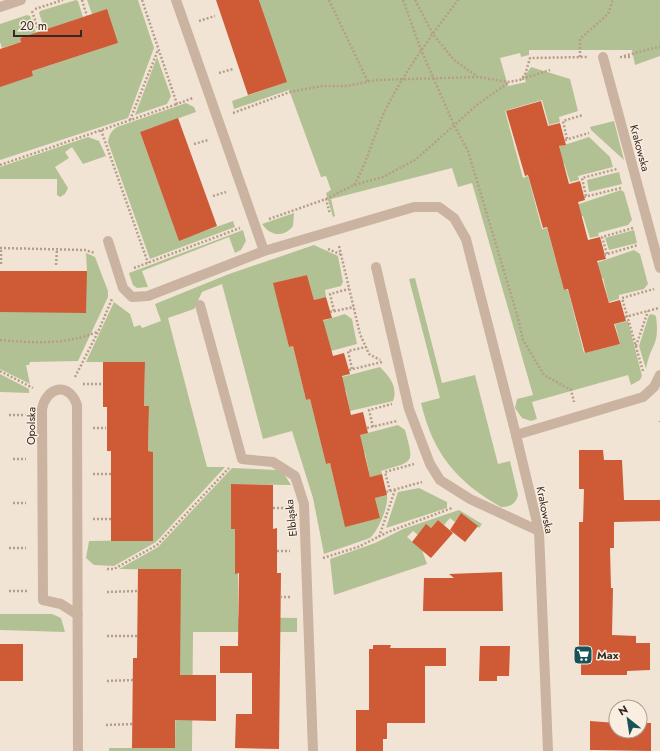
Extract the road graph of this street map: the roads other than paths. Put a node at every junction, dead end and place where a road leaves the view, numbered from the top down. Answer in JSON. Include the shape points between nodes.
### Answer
{"nodes":[{"id":1,"x":20,"y":0,"type":"edge"},
{"id":2,"x":176,"y":0,"type":"edge"},
{"id":3,"x":0,"y":7,"type":"edge"},
{"id":4,"x":603,"y":57,"type":"road end"},
{"id":5,"x":108,"y":241,"type":"dead end"},
{"id":6,"x":264,"y":251,"type":"junction"},
{"id":7,"x":376,"y":267,"type":"dead end"},
{"id":8,"x":660,"y":268,"type":"edge"},
{"id":9,"x":200,"y":305,"type":"dead end"},
{"id":10,"x":660,"y":375,"type":"edge"},
{"id":11,"x":516,"y":435,"type":"junction"},
{"id":12,"x":539,"y":531,"type":"junction"},
{"id":13,"x":78,"y":615,"type":"junction"},
{"id":14,"x":78,"y":751,"type":"edge"},
{"id":15,"x":314,"y":751,"type":"edge"},
{"id":16,"x":548,"y":751,"type":"edge"}],
"edges":[{"from":1,"to":3,"type":"street"},
{"from":2,"to":6,"type":"street"},
{"from":4,"to":8,"type":"street","name":"Krakowska"},
{"from":5,"to":6,"type":"street","name":"Krakowska","via":[[124,288],[132,297],[148,296]]},
{"from":6,"to":11,"type":"street","name":"Krakowska","via":[[414,207],[439,207],[454,218],[466,239]]},
{"from":7,"to":12,"type":"street","via":[[409,409],[430,464],[440,480],[470,499]]},
{"from":9,"to":15,"type":"street","name":"Elbląska","via":[[242,459],[273,462],[295,476],[304,504]]},
{"from":10,"to":11,"type":"street","via":[[654,387],[643,397]]},
{"from":11,"to":12,"type":"street","name":"Krakowska"},
{"from":12,"to":16,"type":"street","name":"Krakowska"},
{"from":13,"to":13,"type":"street","name":"Opolska","via":[[77,405],[70,387],[54,390],[43,402],[42,409],[43,600],[60,604]]},
{"from":13,"to":14,"type":"street"}]}
